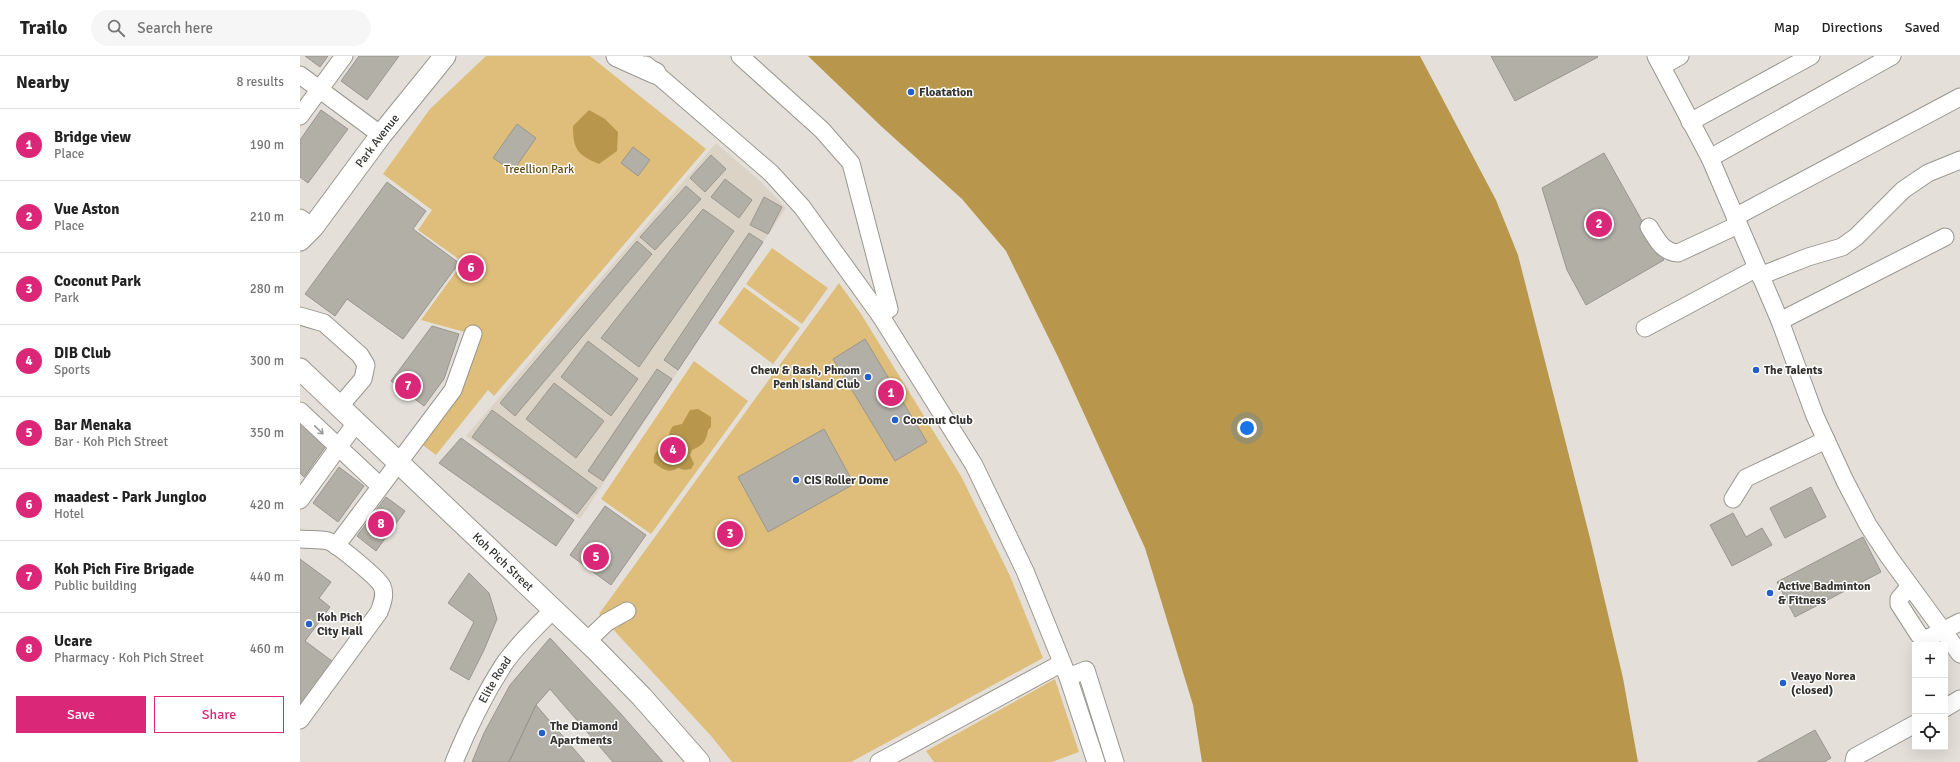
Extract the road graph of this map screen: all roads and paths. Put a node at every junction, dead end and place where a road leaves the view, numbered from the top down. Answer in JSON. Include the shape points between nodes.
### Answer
{"nodes":[{"id":1,"x":344,"y":56,"type":"edge"},
{"id":2,"x":445,"y":56,"type":"edge"},
{"id":3,"x":617,"y":56,"type":"edge"},
{"id":4,"x":635,"y":56,"type":"edge"},
{"id":5,"x":740,"y":56,"type":"edge"},
{"id":6,"x":1680,"y":56,"type":"edge"},
{"id":7,"x":1812,"y":56,"type":"edge"},
{"id":8,"x":1892,"y":56,"type":"edge"},
{"id":9,"x":1659,"y":61,"type":"edge"},
{"id":10,"x":655,"y":73,"type":"junction"},
{"id":11,"x":300,"y":75,"type":"edge"},
{"id":12,"x":320,"y":89,"type":"junction"},
{"id":13,"x":1960,"y":97,"type":"edge"},
{"id":14,"x":300,"y":116,"type":"edge"},
{"id":15,"x":1690,"y":122,"type":"junction"},
{"id":16,"x":381,"y":135,"type":"junction"},
{"id":17,"x":1710,"y":158,"type":"junction"},
{"id":18,"x":1960,"y":160,"type":"edge"},
{"id":19,"x":1737,"y":221,"type":"junction"},
{"id":20,"x":1649,"y":227,"type":"dead end"},
{"id":21,"x":304,"y":228,"type":"edge"},
{"id":22,"x":1945,"y":237,"type":"dead end"},
{"id":23,"x":300,"y":255,"type":"edge"},
{"id":24,"x":1759,"y":272,"type":"junction"},
{"id":25,"x":880,"y":315,"type":"junction"},
{"id":26,"x":300,"y":316,"type":"edge"},
{"id":27,"x":1780,"y":321,"type":"junction"},
{"id":28,"x":1645,"y":328,"type":"dead end"},
{"id":29,"x":473,"y":334,"type":"dead end"},
{"id":30,"x":300,"y":369,"type":"edge"},
{"id":31,"x":339,"y":407,"type":"junction"},
{"id":32,"x":300,"y":411,"type":"edge"},
{"id":33,"x":356,"y":423,"type":"junction"},
{"id":34,"x":1826,"y":440,"type":"junction"},
{"id":35,"x":338,"y":448,"type":"junction"},
{"id":36,"x":398,"y":463,"type":"junction"},
{"id":37,"x":380,"y":486,"type":"junction"},
{"id":38,"x":1733,"y":499,"type":"dead end"},
{"id":39,"x":300,"y":500,"type":"edge"},
{"id":40,"x":300,"y":539,"type":"edge"},
{"id":41,"x":336,"y":546,"type":"junction"},
{"id":42,"x":553,"y":610,"type":"junction"},
{"id":43,"x":627,"y":611,"type":"dead end"},
{"id":44,"x":1960,"y":622,"type":"edge"},
{"id":45,"x":1942,"y":631,"type":"junction"},
{"id":46,"x":587,"y":642,"type":"junction"},
{"id":47,"x":1960,"y":654,"type":"edge"},
{"id":48,"x":1065,"y":670,"type":"junction"},
{"id":49,"x":1960,"y":700,"type":"edge"},
{"id":50,"x":1948,"y":706,"type":"edge"},
{"id":51,"x":300,"y":720,"type":"edge"},
{"id":52,"x":1912,"y":726,"type":"edge"},
{"id":53,"x":454,"y":762,"type":"edge"},
{"id":54,"x":698,"y":762,"type":"edge"},
{"id":55,"x":879,"y":762,"type":"edge"},
{"id":56,"x":1096,"y":762,"type":"edge"},
{"id":57,"x":1115,"y":762,"type":"edge"},
{"id":58,"x":1854,"y":762,"type":"edge"}],
"edges":[{"from":1,"to":12,"type":"street"},
{"from":2,"to":16,"type":"main road","name":"Park Avenue"},
{"from":3,"to":10,"type":"main road"},
{"from":4,"to":10,"type":"street"},
{"from":5,"to":25,"type":"street","via":[[822,130],[851,162],[888,309]]},
{"from":6,"to":9,"type":"street"},
{"from":7,"to":15,"type":"street"},
{"from":8,"to":17,"type":"street"},
{"from":9,"to":15,"type":"street"},
{"from":10,"to":25,"type":"street","via":[[771,173],[802,207]]},
{"from":11,"to":12,"type":"street"},
{"from":12,"to":14,"type":"street"},
{"from":12,"to":16,"type":"street"},
{"from":13,"to":19,"type":"street"},
{"from":15,"to":17,"type":"street"},
{"from":16,"to":21,"type":"main road","name":"Park Avenue"},
{"from":17,"to":19,"type":"street"},
{"from":18,"to":24,"type":"street","via":[[1928,173],[1903,190],[1856,237],[1842,247]]},
{"from":19,"to":20,"type":"street","via":[[1678,253],[1662,248]]},
{"from":19,"to":24,"type":"street"},
{"from":21,"to":23,"type":"main road","name":"Park Avenue"},
{"from":22,"to":27,"type":"street"},
{"from":24,"to":27,"type":"street"},
{"from":24,"to":28,"type":"street"},
{"from":25,"to":48,"type":"street","via":[[974,465],[1025,571]]},
{"from":26,"to":31,"type":"street","via":[[324,323],[360,355],[366,365],[363,379]]},
{"from":27,"to":34,"type":"street"},
{"from":29,"to":36,"type":"street","via":[[453,390]]},
{"from":30,"to":31,"type":"main road","name":"Koh Pich Street"},
{"from":31,"to":33,"type":"main road","name":"Koh Pich Street"},
{"from":32,"to":35,"type":"street","one_way":true},
{"from":33,"to":35,"type":"street"},
{"from":33,"to":36,"type":"main road","name":"Koh Pich Street"},
{"from":34,"to":38,"type":"street","via":[[1746,478]]},
{"from":34,"to":45,"type":"street","via":[[1868,525]]},
{"from":35,"to":37,"type":"street"},
{"from":35,"to":39,"type":"street"},
{"from":36,"to":37,"type":"street"},
{"from":36,"to":42,"type":"main road","name":"Koh Pich Street"},
{"from":37,"to":41,"type":"street"},
{"from":40,"to":41,"type":"street","via":[[329,541]]},
{"from":41,"to":51,"type":"street","via":[[374,575],[382,586],[384,598],[379,612]]},
{"from":42,"to":46,"type":"main road","name":"Koh Pich Street"},
{"from":42,"to":53,"type":"street","name":"Elite Road","via":[[505,663],[481,704]]},
{"from":43,"to":46,"type":"street","via":[[607,622]]},
{"from":44,"to":45,"type":"street"},
{"from":45,"to":47,"type":"street"},
{"from":46,"to":54,"type":"main road","name":"Koh Pich Street","via":[[642,697]]},
{"from":48,"to":55,"type":"street"},
{"from":48,"to":56,"type":"street"},
{"from":48,"to":57,"type":"street","via":[[1086,670]]},
{"from":49,"to":50,"type":"street"},
{"from":52,"to":58,"type":"street","via":[[1855,757]]}]}
